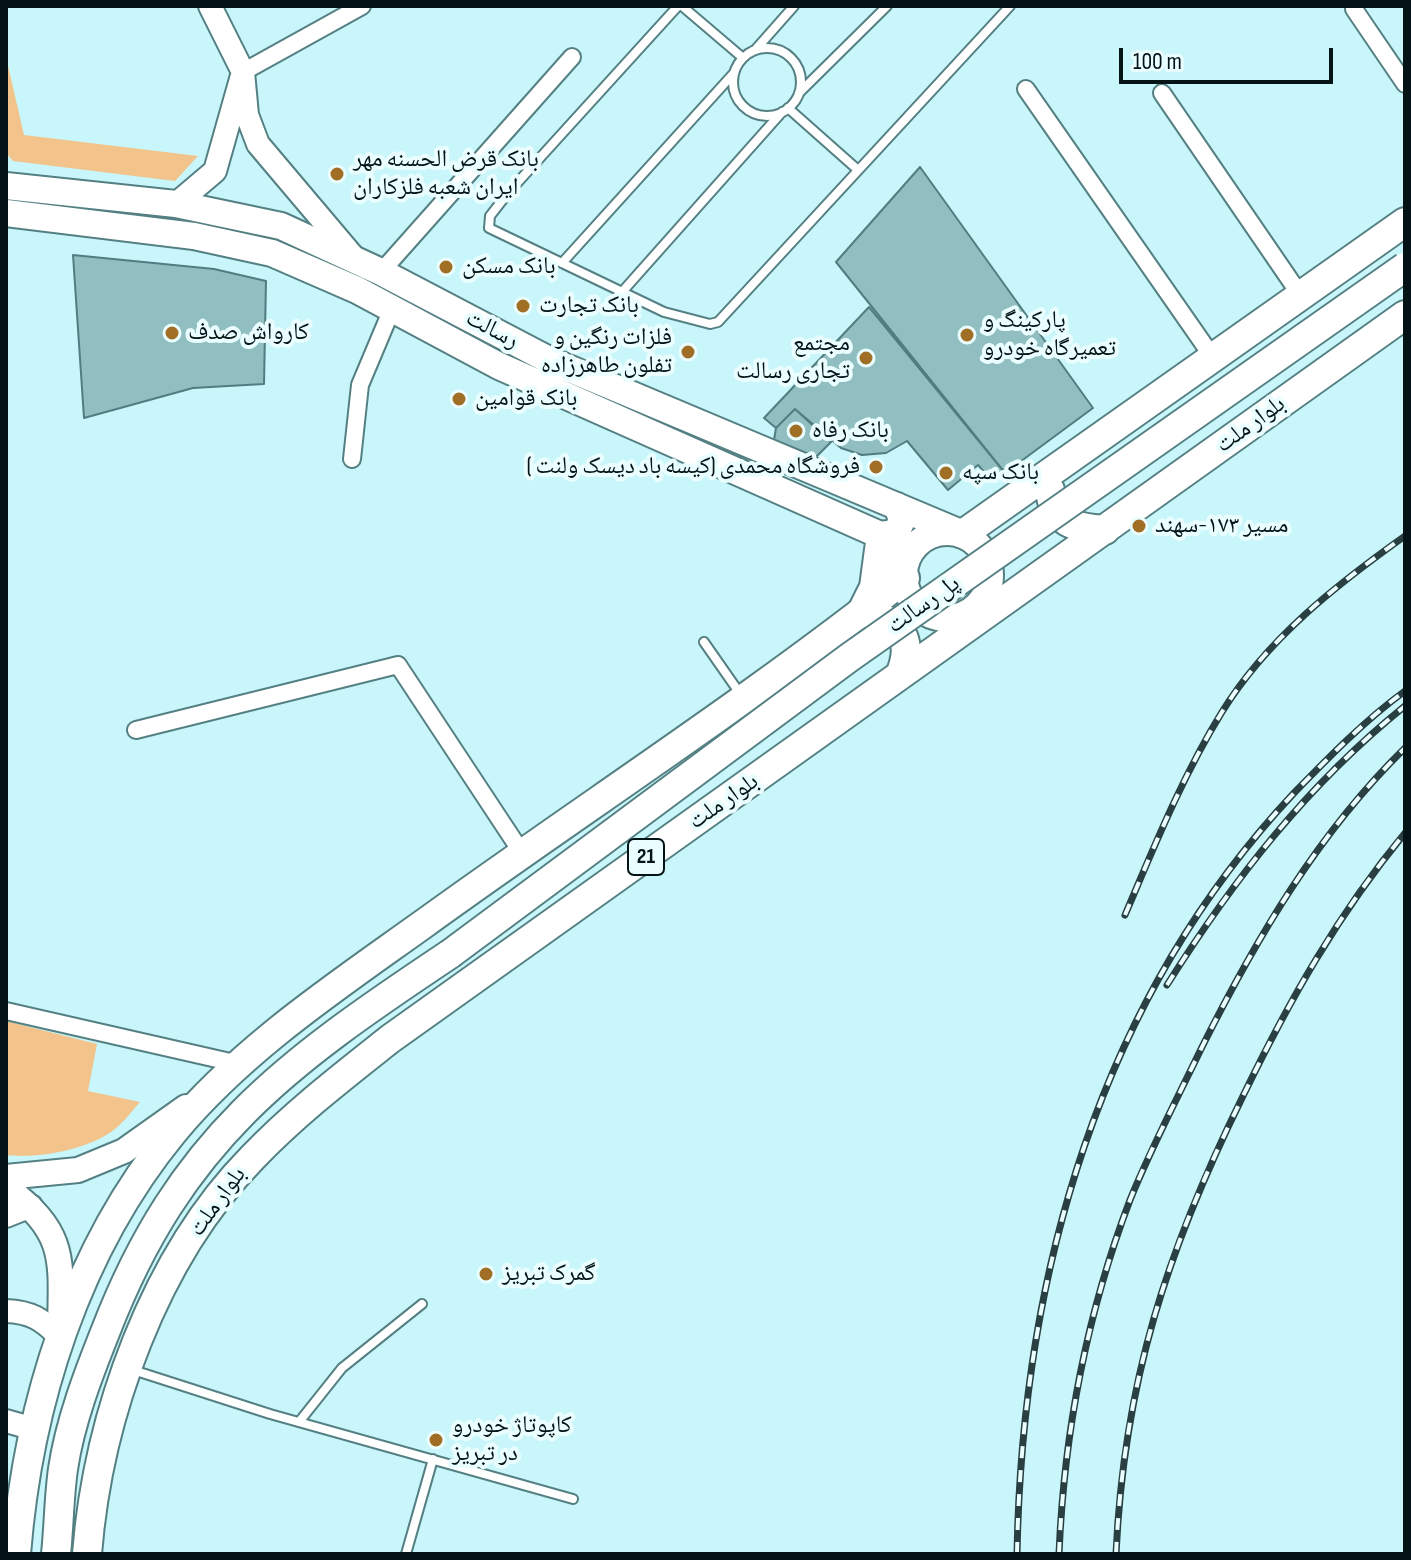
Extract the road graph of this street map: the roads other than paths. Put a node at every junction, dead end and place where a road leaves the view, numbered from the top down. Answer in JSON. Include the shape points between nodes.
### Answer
{"nodes":[{"id":1,"x":210,"y":6,"type":"edge"},
{"id":2,"x":362,"y":6,"type":"edge"},
{"id":3,"x":680,"y":6,"type":"edge"},
{"id":4,"x":794,"y":6,"type":"edge"},
{"id":5,"x":887,"y":6,"type":"edge"},
{"id":6,"x":1010,"y":6,"type":"edge"},
{"id":7,"x":1354,"y":9,"type":"dead end"},
{"id":8,"x":755,"y":50,"type":"junction"},
{"id":9,"x":572,"y":57,"type":"dead end"},
{"id":10,"x":743,"y":58,"type":"junction"},
{"id":11,"x":243,"y":72,"type":"junction"},
{"id":12,"x":734,"y":73,"type":"junction"},
{"id":13,"x":1405,"y":84,"type":"edge"},
{"id":14,"x":1026,"y":89,"type":"dead end"},
{"id":15,"x":1162,"y":93,"type":"dead end"},
{"id":16,"x":799,"y":94,"type":"junction"},
{"id":17,"x":785,"y":110,"type":"junction"},
{"id":18,"x":858,"y":170,"type":"junction"},
{"id":19,"x":6,"y":186,"type":"edge"},
{"id":20,"x":176,"y":204,"type":"junction"},
{"id":21,"x":6,"y":213,"type":"edge"},
{"id":22,"x":1405,"y":222,"type":"edge"},
{"id":23,"x":562,"y":263,"type":"junction"},
{"id":24,"x":369,"y":266,"type":"junction"},
{"id":25,"x":1405,"y":267,"type":"edge"},
{"id":26,"x":622,"y":292,"type":"junction"},
{"id":27,"x":1301,"y":296,"type":"junction"},
{"id":28,"x":392,"y":309,"type":"junction"},
{"id":29,"x":1405,"y":315,"type":"edge"},
{"id":30,"x":1214,"y":359,"type":"junction"},
{"id":31,"x":352,"y":459,"type":"dead end"},
{"id":32,"x":1053,"y":474,"type":"junction"},
{"id":33,"x":897,"y":506,"type":"junction"},
{"id":34,"x":1105,"y":530,"type":"junction"},
{"id":35,"x":963,"y":534,"type":"junction"},
{"id":36,"x":880,"y":535,"type":"junction"},
{"id":37,"x":905,"y":578,"type":"junction"},
{"id":38,"x":1001,"y":589,"type":"junction"},
{"id":39,"x":859,"y":615,"type":"junction"},
{"id":40,"x":948,"y":628,"type":"junction"},
{"id":41,"x":704,"y":642,"type":"dead end"},
{"id":42,"x":900,"y":675,"type":"junction"},
{"id":43,"x":743,"y":699,"type":"junction"},
{"id":44,"x":136,"y":730,"type":"dead end"},
{"id":45,"x":522,"y":853,"type":"junction"},
{"id":46,"x":450,"y":954,"type":"joint"},
{"id":47,"x":6,"y":1011,"type":"edge"},
{"id":48,"x":239,"y":1064,"type":"junction"},
{"id":49,"x":211,"y":1090,"type":"junction"},
{"id":50,"x":6,"y":1177,"type":"edge"},
{"id":51,"x":6,"y":1187,"type":"edge"},
{"id":52,"x":31,"y":1206,"type":"junction"},
{"id":53,"x":6,"y":1216,"type":"edge"},
{"id":54,"x":422,"y":1304,"type":"dead end"},
{"id":55,"x":6,"y":1311,"type":"edge"},
{"id":56,"x":60,"y":1337,"type":"junction"},
{"id":57,"x":127,"y":1369,"type":"junction"},
{"id":58,"x":6,"y":1421,"type":"edge"},
{"id":59,"x":299,"y":1422,"type":"junction"},
{"id":60,"x":34,"y":1429,"type":"junction"},
{"id":61,"x":433,"y":1459,"type":"junction"},
{"id":62,"x":13,"y":1494,"type":"edge"},
{"id":63,"x":573,"y":1499,"type":"dead end"},
{"id":64,"x":16,"y":1554,"type":"edge"},
{"id":65,"x":56,"y":1554,"type":"edge"},
{"id":66,"x":87,"y":1554,"type":"edge"},
{"id":67,"x":406,"y":1554,"type":"edge"}],
"edges":[{"from":1,"to":11,"type":"street"},
{"from":2,"to":11,"type":"street"},
{"from":3,"to":10,"type":"lane"},
{"from":3,"to":23,"type":"lane","via":[[490,216],[489,228]]},
{"from":4,"to":8,"type":"lane"},
{"from":5,"to":16,"type":"lane"},
{"from":6,"to":18,"type":"lane"},
{"from":7,"to":13,"type":"street"},
{"from":8,"to":10,"type":"lane"},
{"from":8,"to":16,"type":"lane","via":[[787,54],[800,72]]},
{"from":9,"to":24,"type":"street"},
{"from":10,"to":12,"type":"lane"},
{"from":11,"to":20,"type":"street","via":[[215,171]]},
{"from":11,"to":24,"type":"street","via":[[247,115],[258,144]]},
{"from":12,"to":17,"type":"lane","via":[[735,95],[750,111],[760,115]]},
{"from":12,"to":23,"type":"lane"},
{"from":14,"to":30,"type":"street"},
{"from":15,"to":27,"type":"street"},
{"from":16,"to":17,"type":"lane"},
{"from":17,"to":18,"type":"lane"},
{"from":17,"to":26,"type":"lane"},
{"from":18,"to":26,"type":"lane","via":[[718,322],[664,312]]},
{"from":19,"to":20,"type":"main road","name":"رسالت"},
{"from":20,"to":24,"type":"main road","name":"رسالت","via":[[281,226]]},
{"from":21,"to":28,"type":"main road","name":"رسالت","via":[[194,236],[272,253]]},
{"from":22,"to":27,"type":"highway"},
{"from":23,"to":26,"type":"lane"},
{"from":24,"to":33,"type":"main road","name":"رسالت","via":[[549,360]]},
{"from":25,"to":46,"type":"highway","name":"پل رسالت","number":"21","bridge":true,"via":[[850,657]]},
{"from":27,"to":30,"type":"highway"},
{"from":28,"to":31,"type":"street","via":[[360,385]]},
{"from":28,"to":36,"type":"main road","name":"رسالت","via":[[499,366]]},
{"from":29,"to":34,"type":"highway","name":"بلوار ملت","number":"21"},
{"from":30,"to":32,"type":"highway"},
{"from":32,"to":34,"type":"highway","via":[[1051,503],[1060,519],[1079,528]]},
{"from":32,"to":35,"type":"highway"},
{"from":33,"to":35,"type":"main road","name":"رسالت"},
{"from":33,"to":36,"type":"main road","via":[[902,520],[896,533]]},
{"from":34,"to":38,"type":"highway","name":"بلوار ملت","number":"21"},
{"from":35,"to":37,"type":"main road","via":[[931,534],[913,548]]},
{"from":35,"to":38,"type":"main road","via":[[988,559]]},
{"from":36,"to":37,"type":"main road"},
{"from":36,"to":39,"type":"main road","via":[[873,587]]},
{"from":37,"to":39,"type":"highway"},
{"from":37,"to":40,"type":"main road","via":[[906,591],[920,609]]},
{"from":38,"to":40,"type":"highway","name":"بلوار ملت","number":"21"},
{"from":39,"to":42,"type":"highway","via":[[899,627],[907,646]]},
{"from":39,"to":43,"type":"highway"},
{"from":40,"to":42,"type":"highway","name":"بلوار ملت","number":"21"},
{"from":41,"to":43,"type":"lane"},
{"from":42,"to":57,"type":"highway","name":"بلوار ملت","number":"21","via":[[306,1104],[249,1160],[206,1215],[167,1278]]},
{"from":43,"to":45,"type":"highway"},
{"from":44,"to":45,"type":"street","via":[[398,665]]},
{"from":45,"to":48,"type":"highway","via":[[308,1007]]},
{"from":46,"to":65,"type":"highway","name":"بلوار ملت","number":"21","via":[[290,1066],[197,1161],[157,1219],[128,1272],[77,1413],[63,1469]]},
{"from":47,"to":48,"type":"street"},
{"from":48,"to":49,"type":"highway"},
{"from":49,"to":50,"type":"main road","via":[[124,1151],[78,1170]]},
{"from":49,"to":56,"type":"highway","via":[[135,1184],[100,1244]]},
{"from":51,"to":52,"type":"main road"},
{"from":52,"to":53,"type":"street"},
{"from":52,"to":56,"type":"main road","via":[[53,1233],[61,1265]]},
{"from":54,"to":59,"type":"lane","via":[[342,1368]]},
{"from":55,"to":56,"type":"street","via":[[27,1312]]},
{"from":56,"to":60,"type":"highway"},
{"from":57,"to":59,"type":"lane"},
{"from":57,"to":66,"type":"highway","name":"بلوار ملت","number":"21","via":[[107,1427]]},
{"from":58,"to":60,"type":"street"},
{"from":59,"to":61,"type":"lane"},
{"from":60,"to":62,"type":"highway"},
{"from":61,"to":63,"type":"lane"},
{"from":61,"to":67,"type":"lane"},
{"from":62,"to":64,"type":"highway"}]}
